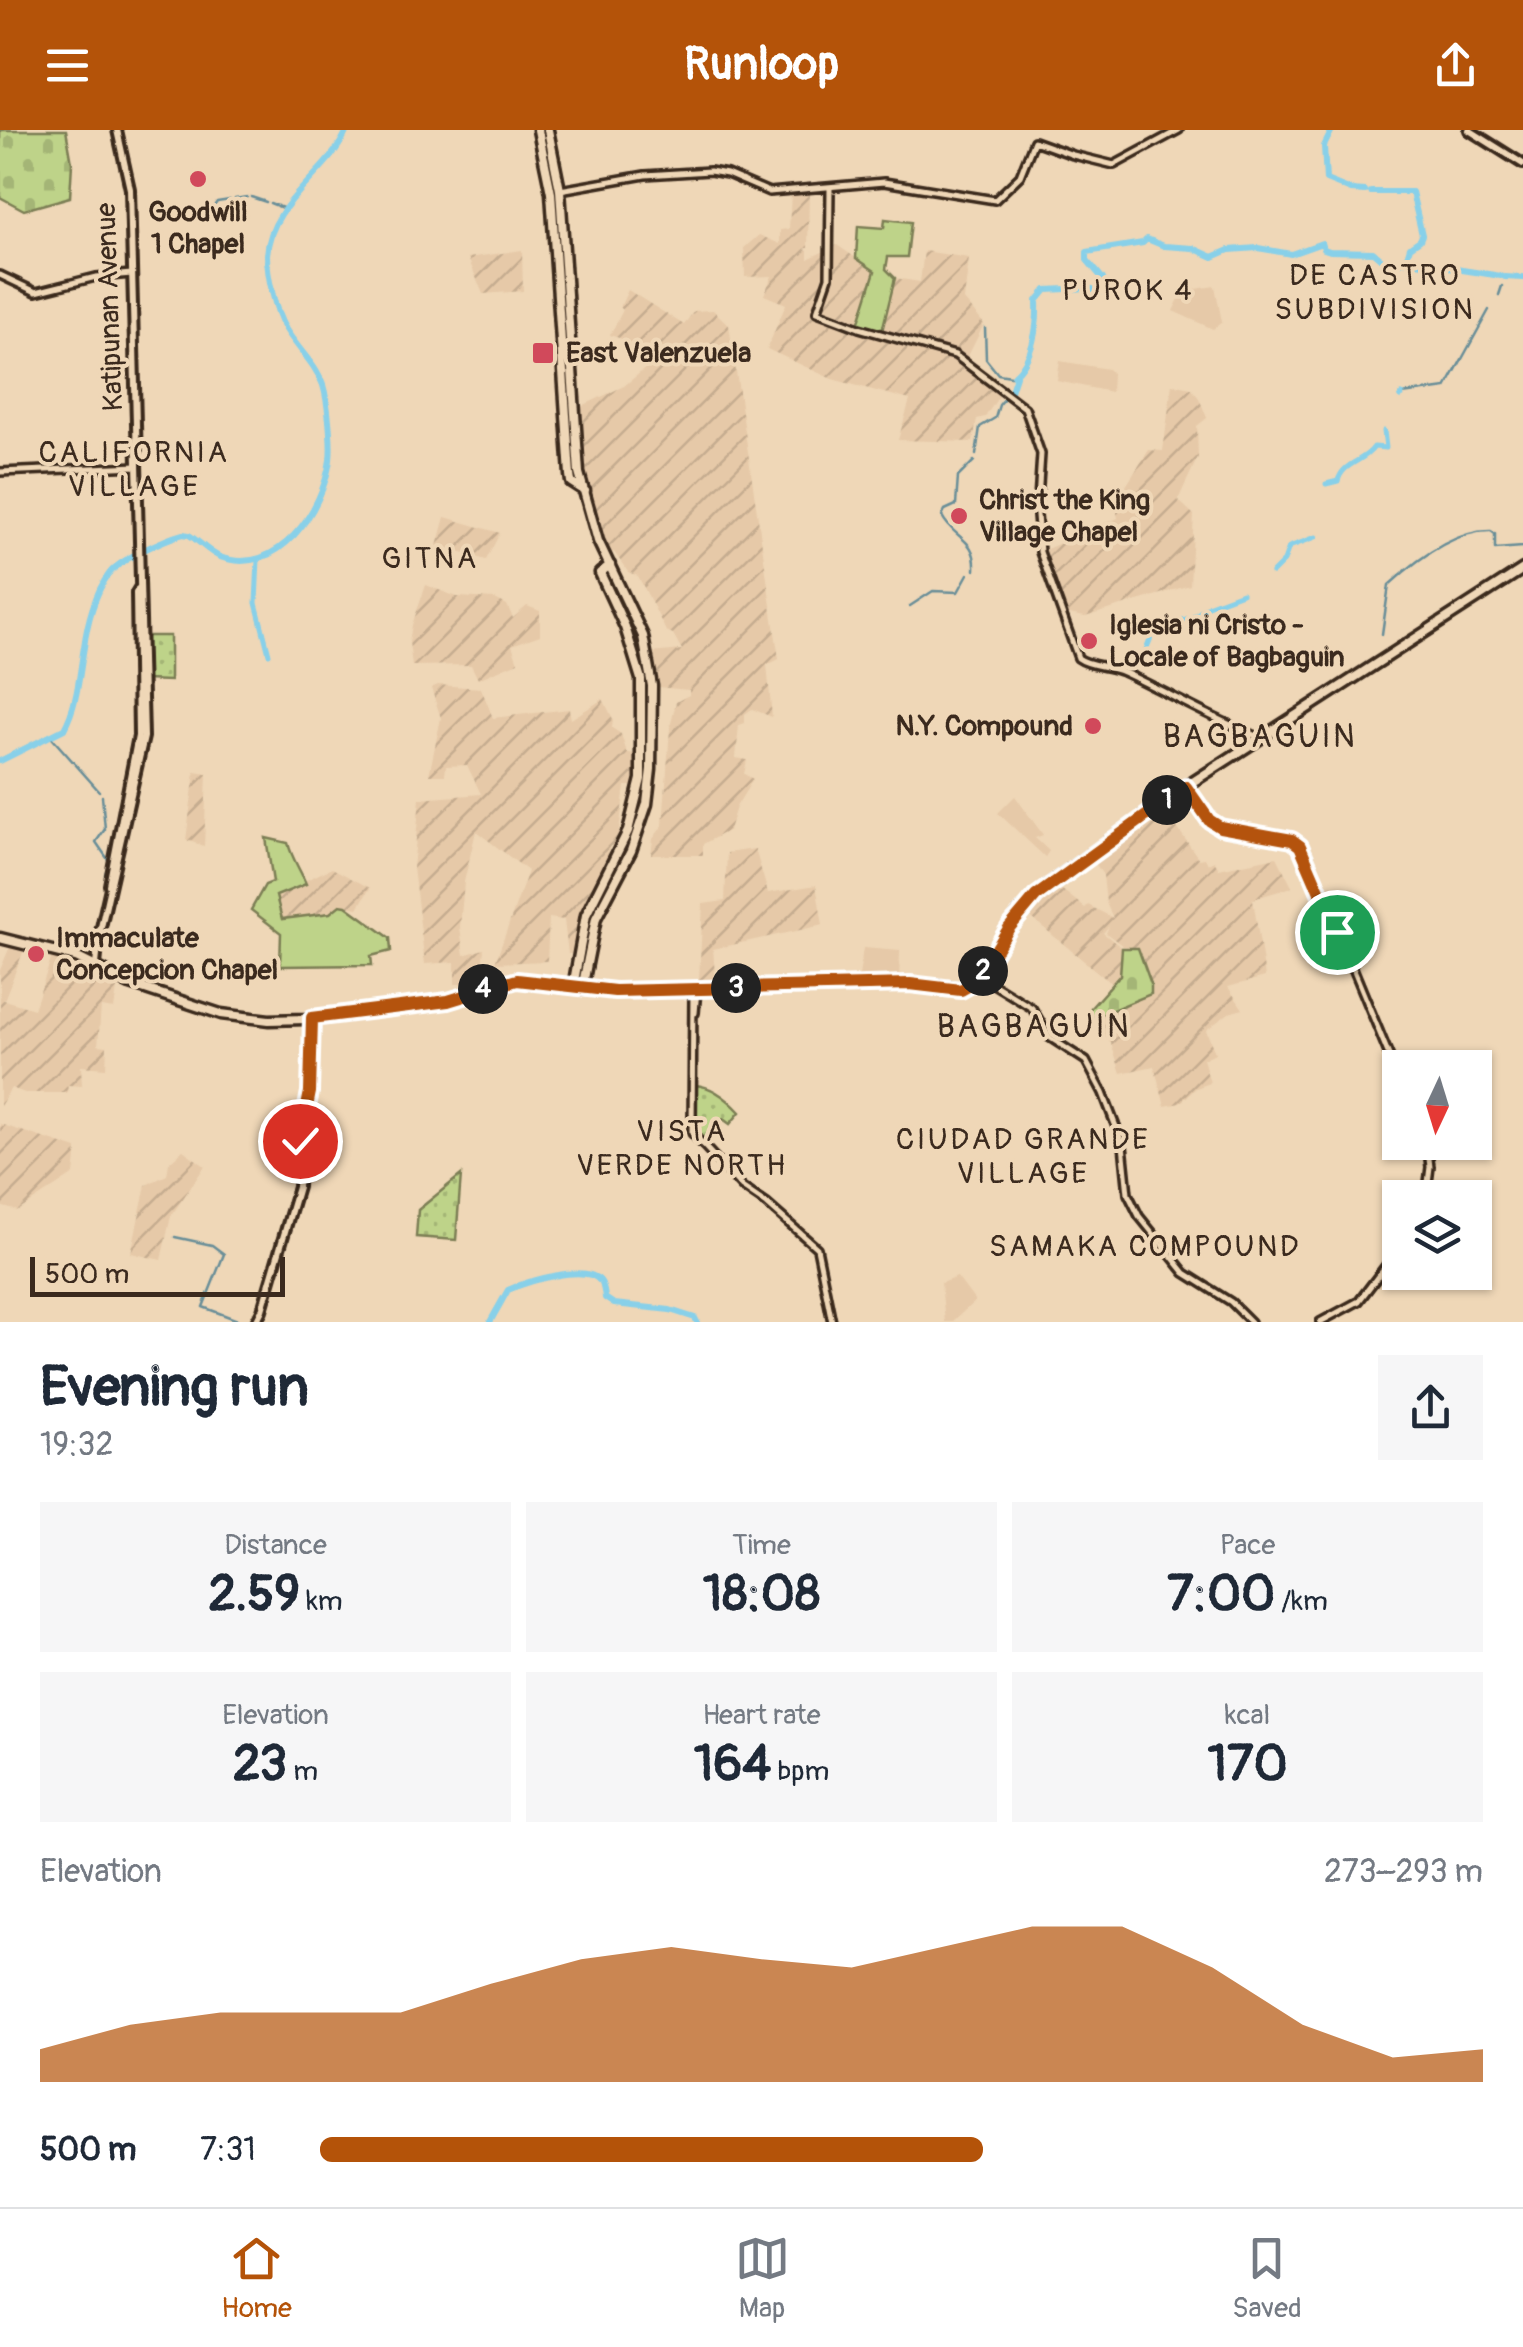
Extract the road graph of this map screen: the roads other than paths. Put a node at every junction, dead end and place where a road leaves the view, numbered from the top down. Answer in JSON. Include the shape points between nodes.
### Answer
{"nodes":[{"id":1,"x":117,"y":130,"type":"edge"},
{"id":2,"x":538,"y":130,"type":"edge"},
{"id":3,"x":548,"y":130,"type":"edge"},
{"id":4,"x":1179,"y":130,"type":"edge"},
{"id":5,"x":1469,"y":130,"type":"edge"},
{"id":6,"x":1523,"y":164,"type":"edge"},
{"id":7,"x":830,"y":188,"type":"junction"},
{"id":8,"x":560,"y":190,"type":"junction"},
{"id":9,"x":132,"y":274,"type":"junction"},
{"id":10,"x":0,"y":275,"type":"edge"},
{"id":11,"x":562,"y":281,"type":"junction"},
{"id":12,"x":569,"y":402,"type":"junction"},
{"id":13,"x":137,"y":466,"type":"junction"},
{"id":14,"x":0,"y":472,"type":"edge"},
{"id":15,"x":585,"y":491,"type":"junction"},
{"id":16,"x":610,"y":565,"type":"junction"},
{"id":17,"x":1523,"y":569,"type":"edge"},
{"id":18,"x":650,"y":662,"type":"junction"},
{"id":19,"x":637,"y":665,"type":"junction"},
{"id":20,"x":1262,"y":738,"type":"junction"},
{"id":21,"x":1186,"y":787,"type":"junction"},
{"id":22,"x":615,"y":869,"type":"junction"},
{"id":23,"x":0,"y":938,"type":"edge"},
{"id":24,"x":96,"y":965,"type":"junction"},
{"id":25,"x":980,"y":976,"type":"junction"},
{"id":26,"x":578,"y":985,"type":"junction"},
{"id":27,"x":695,"y":989,"type":"junction"},
{"id":28,"x":312,"y":1018,"type":"junction"},
{"id":29,"x":1387,"y":1050,"type":"edge"},
{"id":30,"x":1382,"y":1271,"type":"edge"},
{"id":31,"x":256,"y":1322,"type":"edge"},
{"id":32,"x":832,"y":1322,"type":"edge"},
{"id":33,"x":1250,"y":1322,"type":"edge"},
{"id":34,"x":1320,"y":1322,"type":"edge"}],
"edges":[{"from":1,"to":9,"type":"main road","name":"Katipunan Avenue","via":[[130,189]]},
{"from":2,"to":11,"type":"main road"},
{"from":3,"to":8,"type":"main road"},
{"from":4,"to":7,"type":"street","via":[[1114,164],[1034,141],[1020,176],[995,200],[884,182]]},
{"from":5,"to":6,"type":"main road"},
{"from":7,"to":8,"type":"street","via":[[769,192],[710,171],[645,174]]},
{"from":7,"to":20,"type":"street","via":[[829,277],[817,312],[947,352],[1026,408],[1042,461],[1037,534],[1078,658],[1123,672]]},
{"from":8,"to":11,"type":"main road"},
{"from":9,"to":10,"type":"street","via":[[36,292]]},
{"from":9,"to":13,"type":"main road","name":"Katipunan Avenue"},
{"from":11,"to":12,"type":"main road"},
{"from":12,"to":15,"type":"main road"},
{"from":12,"to":15,"type":"main road","via":[[571,482]]},
{"from":13,"to":14,"type":"street"},
{"from":13,"to":24,"type":"main road","name":"Katipunan Avenue","via":[[138,736]]},
{"from":15,"to":16,"type":"main road"},
{"from":16,"to":18,"type":"main road"},
{"from":16,"to":19,"type":"main road","via":[[600,573]]},
{"from":17,"to":20,"type":"main road"},
{"from":18,"to":19,"type":"main road"},
{"from":18,"to":22,"type":"main road","via":[[650,782],[642,822]]},
{"from":19,"to":22,"type":"main road","via":[[640,784]]},
{"from":20,"to":21,"type":"main road"},
{"from":21,"to":25,"type":"main road","via":[[1036,896]]},
{"from":21,"to":29,"type":"street","via":[[1214,824],[1292,840],[1304,849]]},
{"from":22,"to":26,"type":"main road"},
{"from":23,"to":24,"type":"main road"},
{"from":24,"to":28,"type":"main road","via":[[130,984],[232,1017]]},
{"from":25,"to":27,"type":"main road","via":[[961,990],[910,984]]},
{"from":25,"to":33,"type":"street","via":[[1032,1008],[1048,1037],[1088,1065],[1123,1145],[1128,1194],[1139,1216],[1187,1276]]},
{"from":26,"to":27,"type":"main road"},
{"from":26,"to":28,"type":"main road","via":[[510,980],[448,1001]]},
{"from":27,"to":32,"type":"street","via":[[692,1133],[742,1186],[818,1248]]},
{"from":28,"to":31,"type":"main road","via":[[298,1186]]},
{"from":30,"to":34,"type":"street","via":[[1359,1301]]}]}
